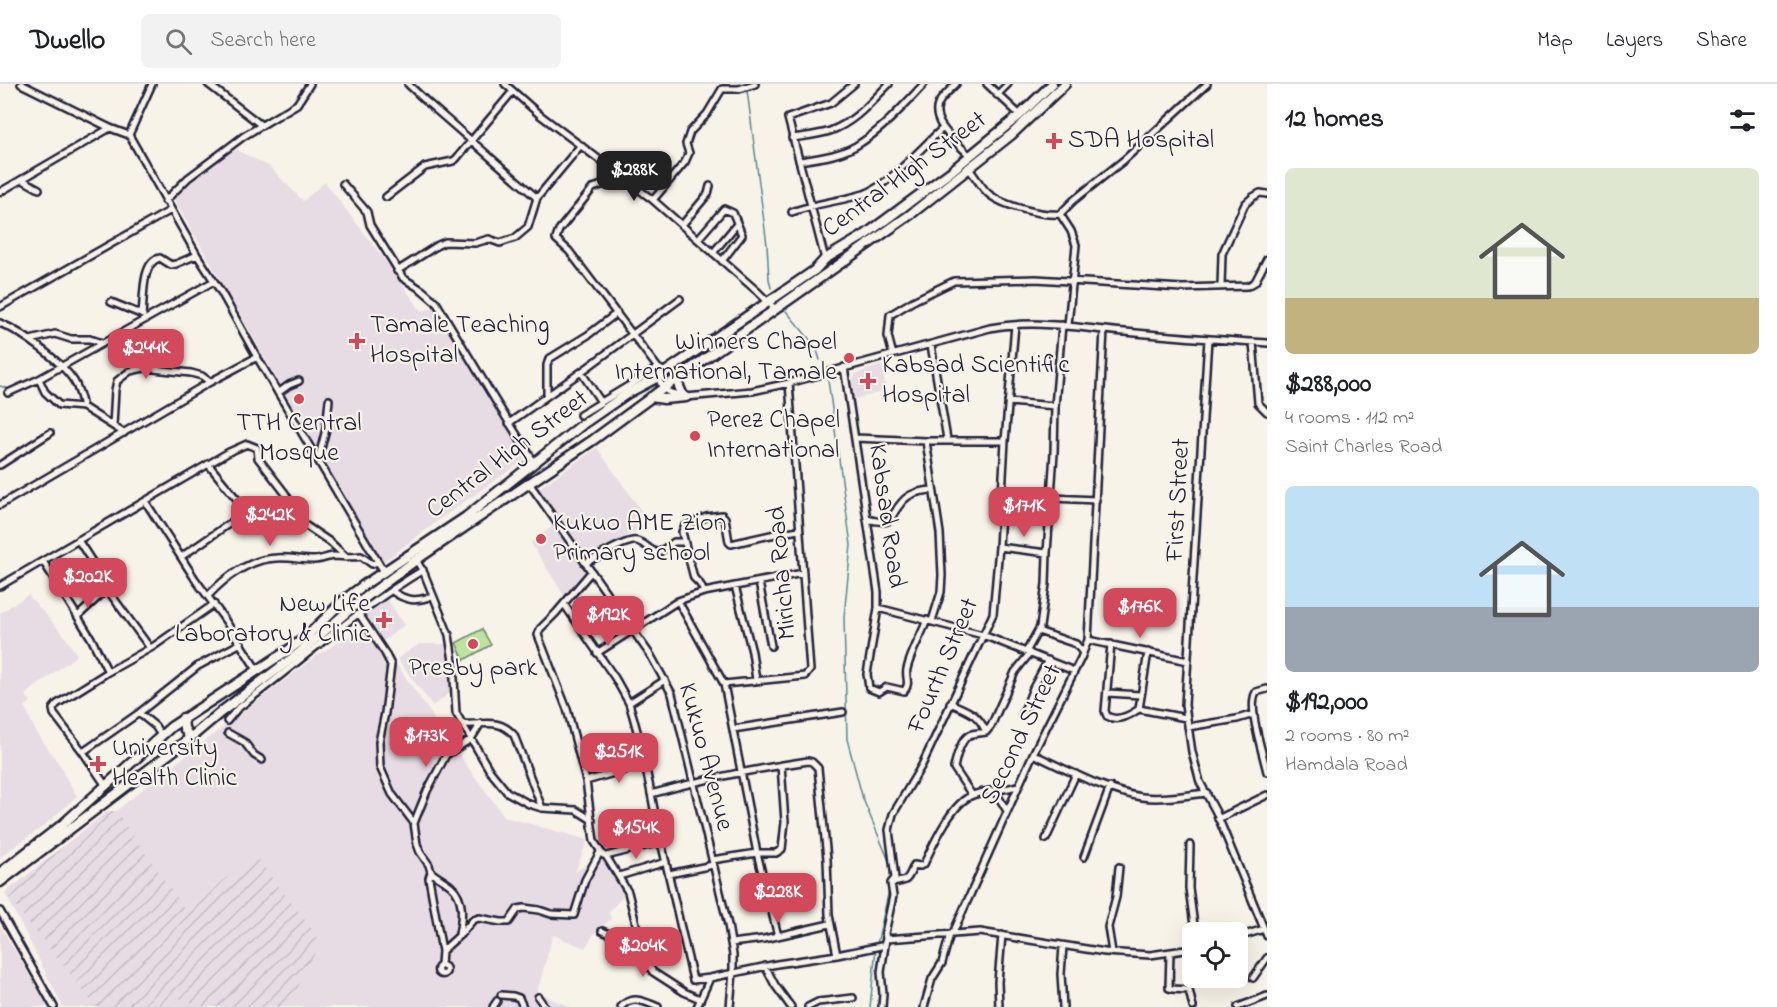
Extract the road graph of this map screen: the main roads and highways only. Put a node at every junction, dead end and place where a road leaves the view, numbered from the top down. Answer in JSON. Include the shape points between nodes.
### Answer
{"nodes":[{"id":1,"x":1052,"y":84,"type":"edge"},
{"id":2,"x":1065,"y":84,"type":"edge"},
{"id":3,"x":676,"y":379,"type":"junction"},
{"id":4,"x":643,"y":386,"type":"junction"},
{"id":5,"x":650,"y":398,"type":"junction"},
{"id":6,"x":340,"y":603,"type":"junction"},
{"id":7,"x":344,"y":615,"type":"junction"},
{"id":8,"x":183,"y":718,"type":"junction"},
{"id":9,"x":190,"y":738,"type":"junction"},
{"id":10,"x":0,"y":873,"type":"edge"},
{"id":11,"x":0,"y":882,"type":"edge"}],
"edges":[{"from":1,"to":4,"type":"highway","name":"Central High Street","via":[[988,142],[865,235]]},
{"from":2,"to":3,"type":"highway","name":"Central High Street","via":[[1011,135],[875,241]]},
{"from":3,"to":5,"type":"highway","name":"Central High Street"},
{"from":3,"to":5,"type":"highway","via":[[684,396]]},
{"from":4,"to":5,"type":"highway"},
{"from":4,"to":6,"type":"highway","name":"Central High Street","via":[[567,435],[465,517]]},
{"from":5,"to":7,"type":"highway","name":"Central High Street","via":[[416,560],[369,601]]},
{"from":6,"to":7,"type":"highway"},
{"from":6,"to":8,"type":"highway","name":"Central High Street","via":[[306,637]]},
{"from":7,"to":9,"type":"highway","name":"Central High Street"},
{"from":8,"to":9,"type":"highway"},
{"from":8,"to":10,"type":"highway","name":"Central High Street","via":[[62,825]]},
{"from":9,"to":11,"type":"highway","name":"Central High Street"}]}
